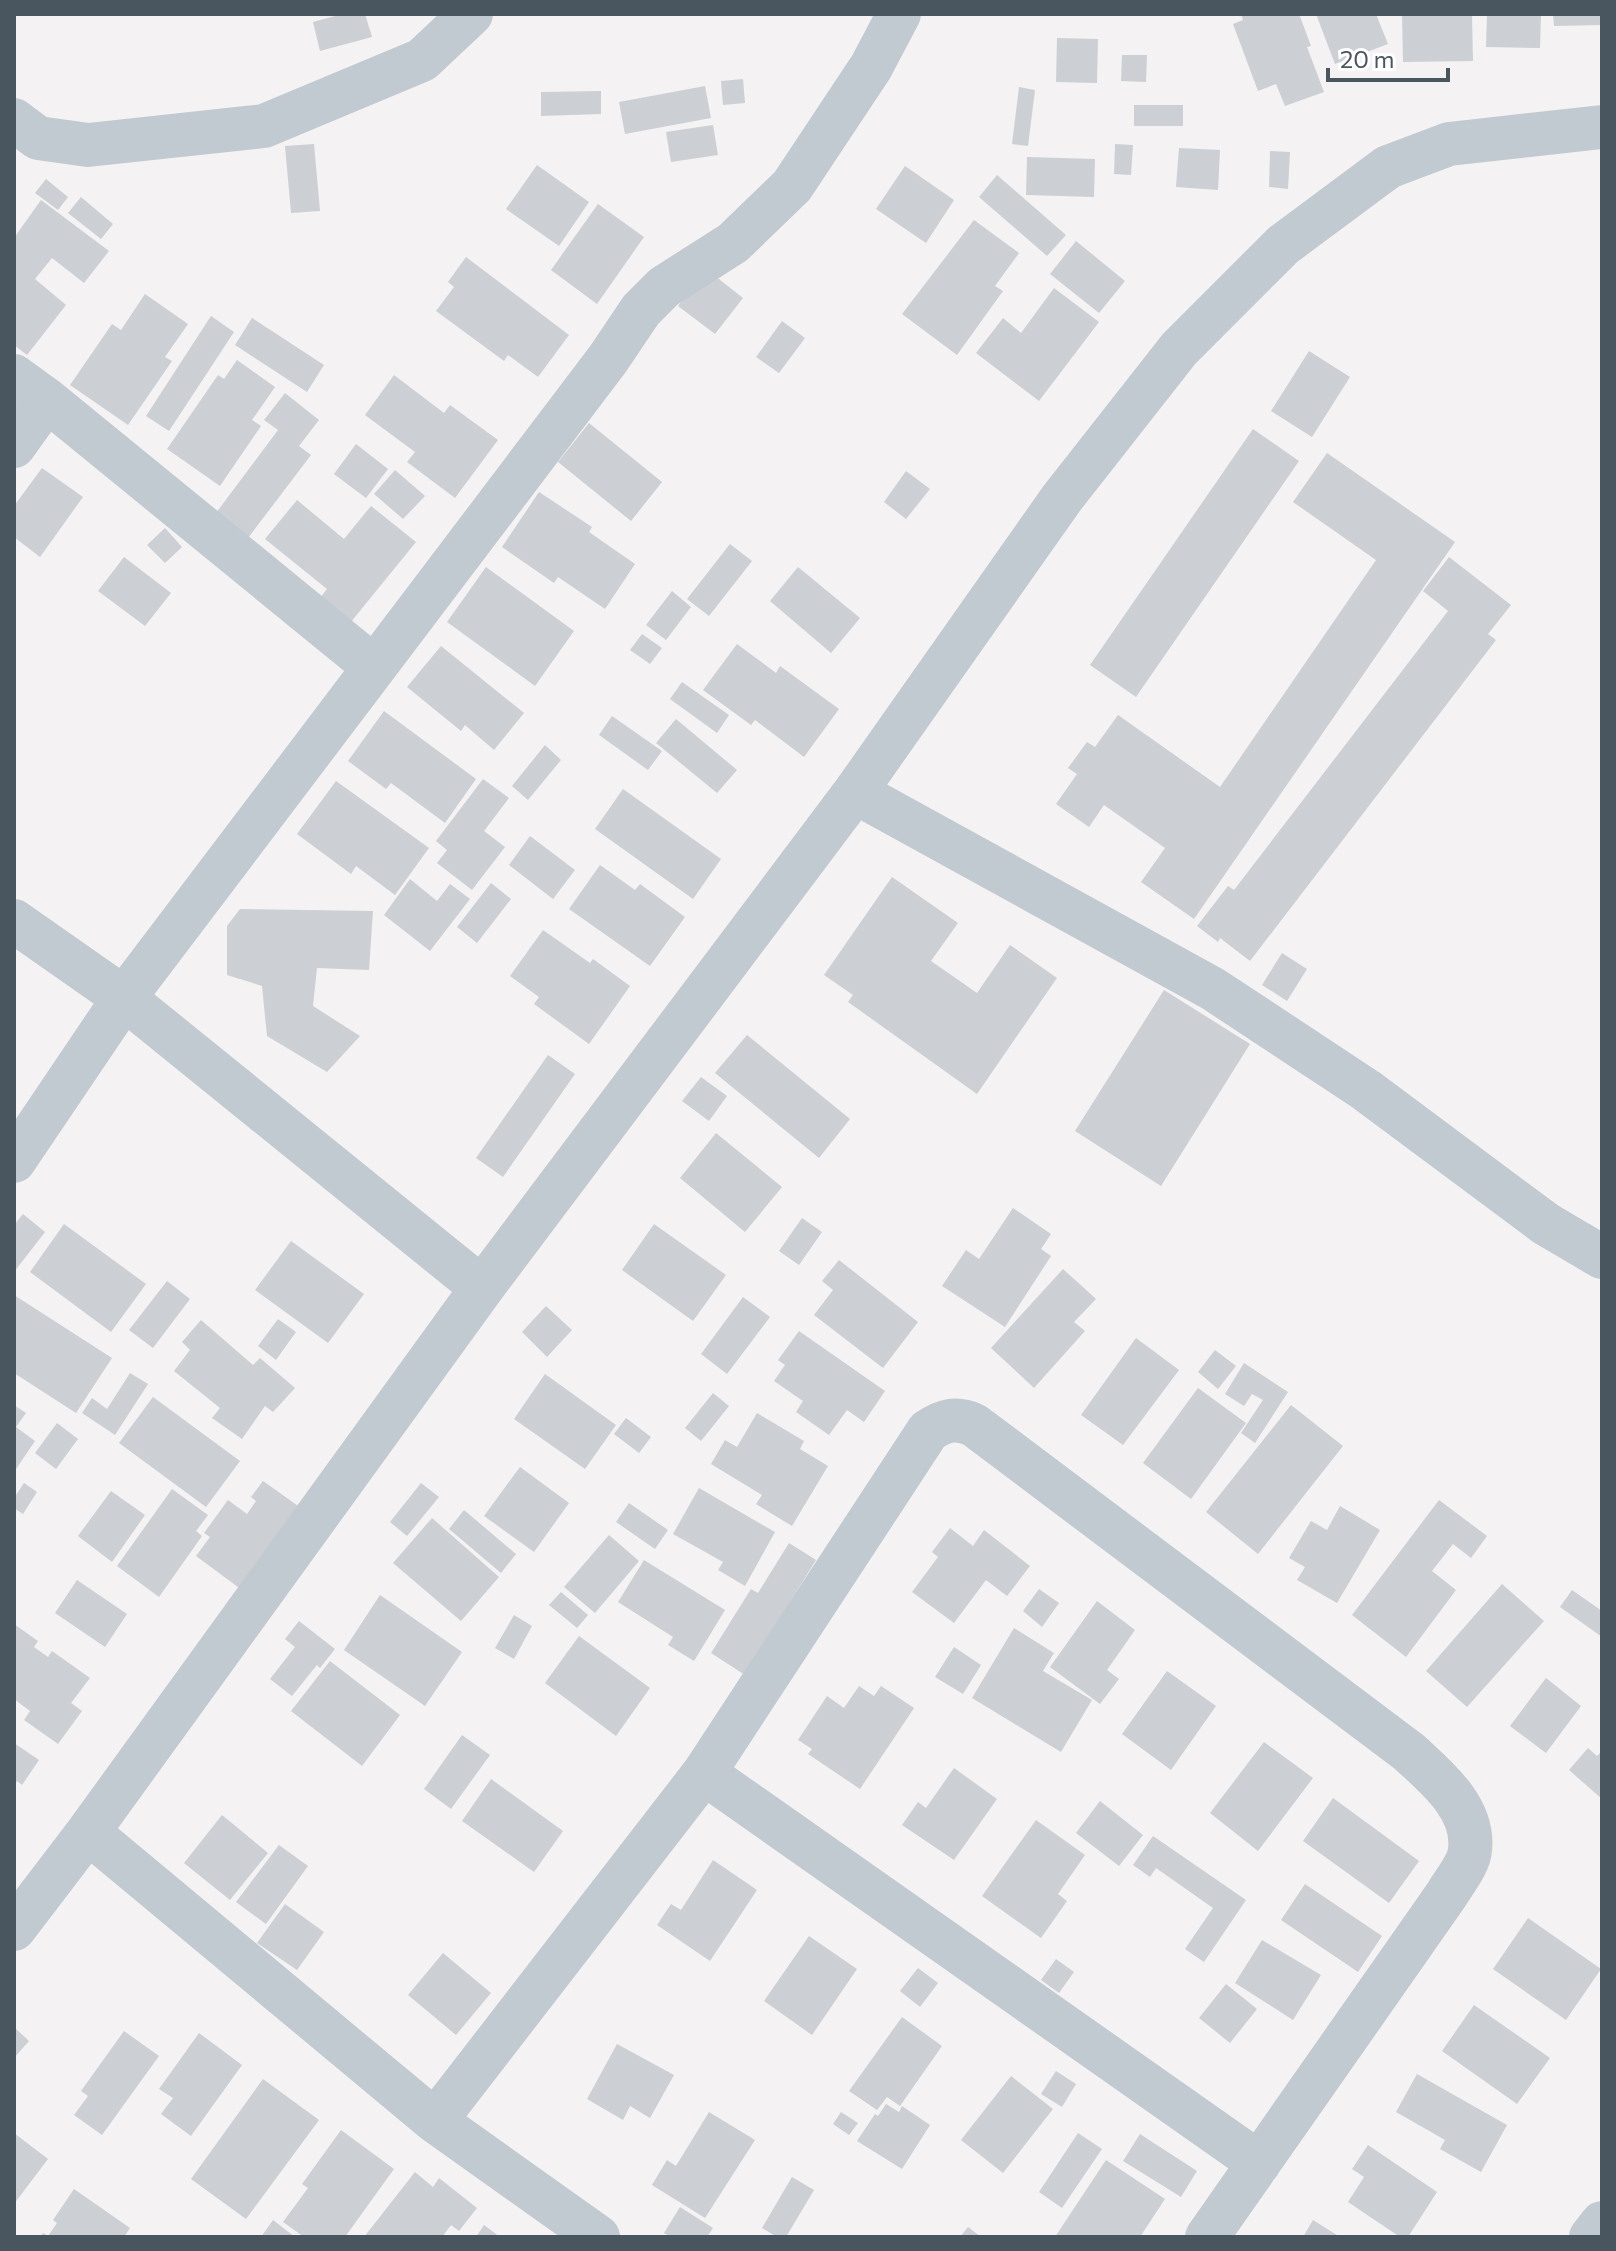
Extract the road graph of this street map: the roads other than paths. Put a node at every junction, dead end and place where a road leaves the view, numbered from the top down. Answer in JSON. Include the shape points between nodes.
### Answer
{"nodes":[{"id":1,"x":471,"y":14,"type":"edge"},
{"id":2,"x":899,"y":14,"type":"edge"},
{"id":3,"x":14,"y":120,"type":"edge"},
{"id":4,"x":1602,"y":127,"type":"edge"},
{"id":5,"x":30,"y":388,"type":"edge"},
{"id":6,"x":14,"y":446,"type":"edge"},
{"id":7,"x":374,"y":667,"type":"junction"},
{"id":8,"x":855,"y":792,"type":"junction"},
{"id":9,"x":14,"y":921,"type":"edge"},
{"id":10,"x":124,"y":998,"type":"junction"},
{"id":11,"x":14,"y":1161,"type":"edge"},
{"id":12,"x":1602,"y":1257,"type":"edge"},
{"id":13,"x":482,"y":1288,"type":"junction"},
{"id":14,"x":704,"y":1773,"type":"junction"},
{"id":15,"x":88,"y":1832,"type":"junction"},
{"id":16,"x":14,"y":1929,"type":"edge"},
{"id":17,"x":435,"y":2121,"type":"junction"},
{"id":18,"x":1259,"y":2163,"type":"junction"},
{"id":19,"x":1602,"y":2223,"type":"edge"},
{"id":20,"x":598,"y":2237,"type":"edge"},
{"id":21,"x":1207,"y":2237,"type":"edge"},
{"id":22,"x":1591,"y":2237,"type":"edge"}],
"edges":[{"from":1,"to":3,"type":"street","via":[[422,60],[264,126],[88,145],[38,138]]},
{"from":2,"to":7,"type":"street","via":[[871,67],[792,186],[733,243],[664,287],[641,310]]},
{"from":4,"to":8,"type":"street","via":[[1449,144],[1388,167],[1283,245],[1179,349],[1071,485]]},
{"from":5,"to":6,"type":"street"},
{"from":5,"to":7,"type":"street"},
{"from":7,"to":10,"type":"street"},
{"from":8,"to":12,"type":"street","via":[[1213,989],[1366,1090],[1546,1224]]},
{"from":8,"to":13,"type":"street"},
{"from":9,"to":10,"type":"street"},
{"from":10,"to":11,"type":"street"},
{"from":10,"to":13,"type":"street"},
{"from":13,"to":15,"type":"street"},
{"from":14,"to":17,"type":"street"},
{"from":14,"to":18,"type":"street"},
{"from":14,"to":18,"type":"street","via":[[928,1431],[948,1420],[974,1425],[1409,1752],[1451,1792],[1469,1827],[1471,1853],[1447,1894]]},
{"from":15,"to":16,"type":"street"},
{"from":15,"to":17,"type":"street"},
{"from":17,"to":20,"type":"street"},
{"from":18,"to":21,"type":"street"},
{"from":19,"to":22,"type":"street"}]}
